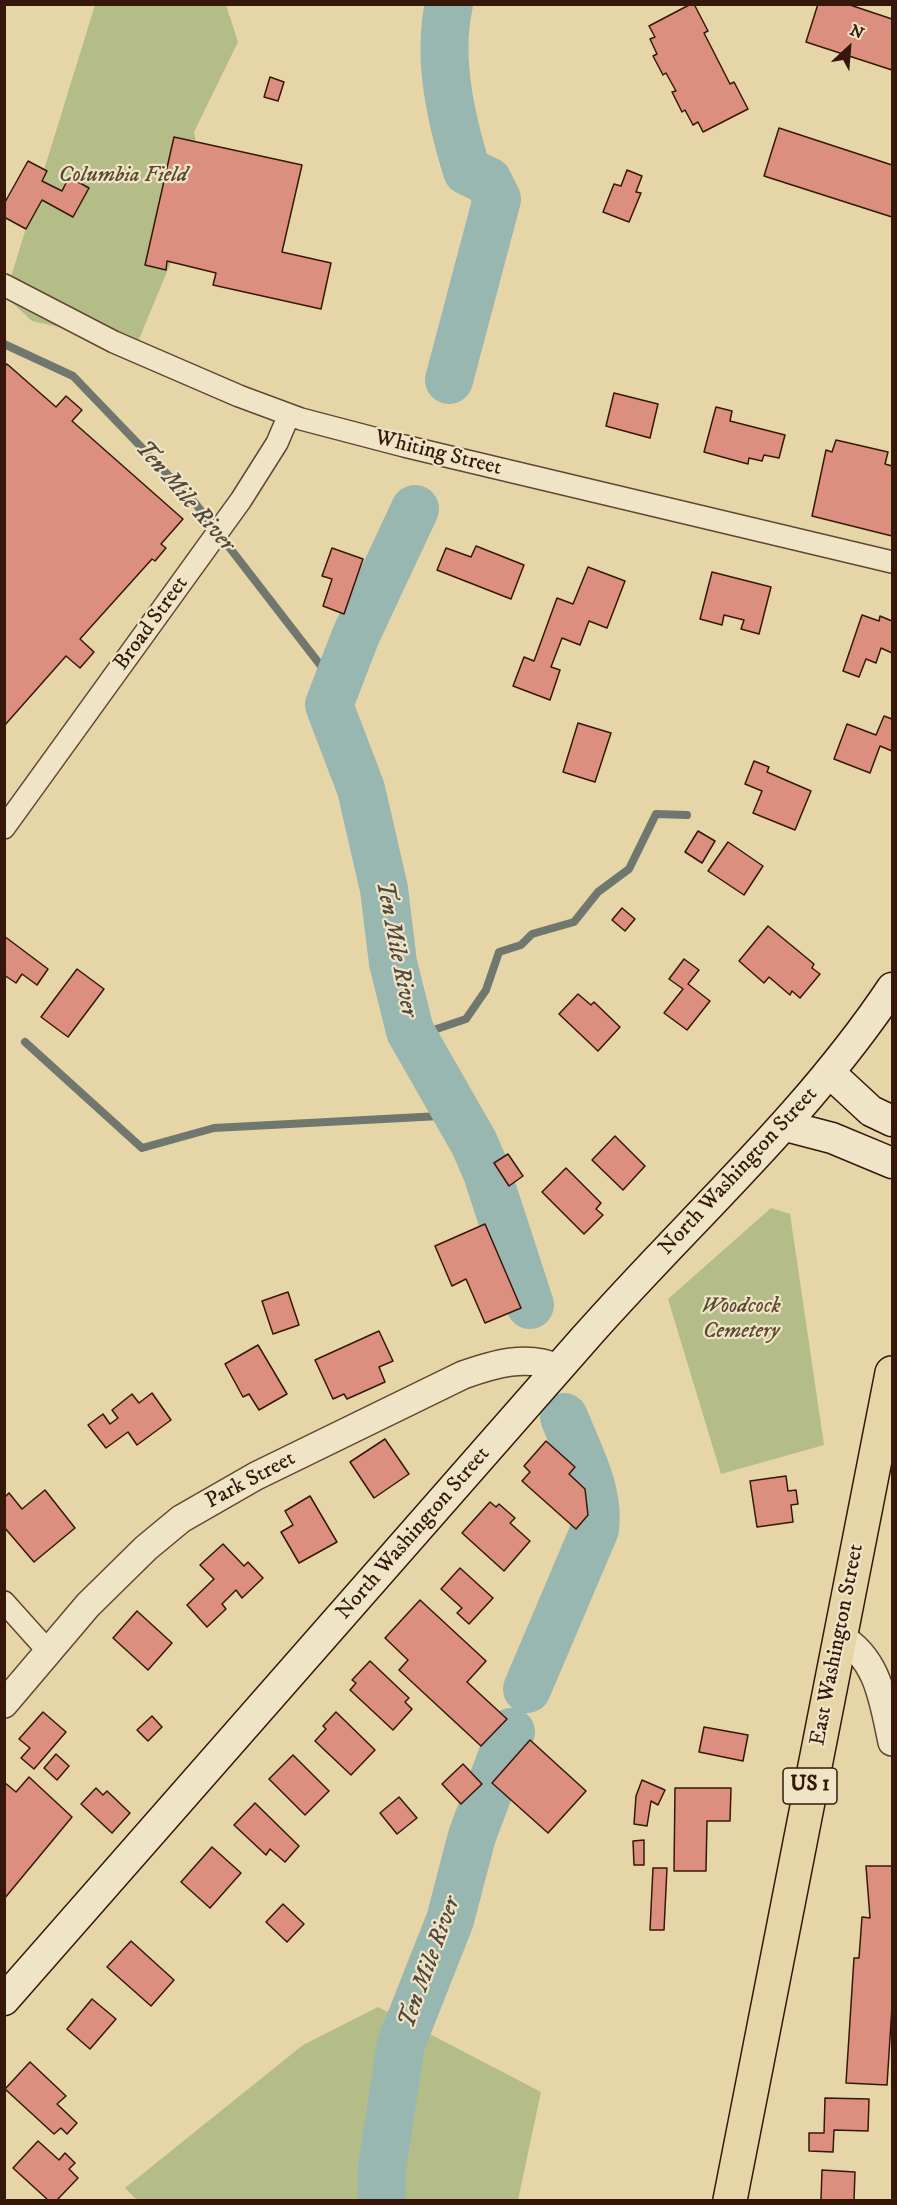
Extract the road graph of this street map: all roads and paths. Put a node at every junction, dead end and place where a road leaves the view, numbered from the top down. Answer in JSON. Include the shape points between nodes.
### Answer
{"nodes":[{"id":1,"x":4,"y":285,"type":"edge"},
{"id":2,"x":290,"y":415,"type":"junction"},
{"id":3,"x":892,"y":562,"type":"edge"},
{"id":4,"x":4,"y":828,"type":"edge"},
{"id":5,"x":892,"y":988,"type":"edge"},
{"id":6,"x":830,"y":1073,"type":"junction"},
{"id":7,"x":892,"y":1121,"type":"edge"},
{"id":8,"x":786,"y":1126,"type":"junction"},
{"id":9,"x":892,"y":1162,"type":"edge"},
{"id":10,"x":558,"y":1368,"type":"junction"},
{"id":11,"x":892,"y":1373,"type":"edge"},
{"id":12,"x":4,"y":1602,"type":"edge"},
{"id":13,"x":839,"y":1636,"type":"junction"},
{"id":14,"x":48,"y":1651,"type":"junction"},
{"id":15,"x":4,"y":1704,"type":"edge"},
{"id":16,"x":892,"y":1742,"type":"edge"},
{"id":17,"x":4,"y":2000,"type":"edge"},
{"id":18,"x":730,"y":2200,"type":"edge"}],
"edges":[{"from":1,"to":2,"type":"street","name":"Whiting Street","via":[[114,342]]},
{"from":2,"to":3,"type":"street","name":"Whiting Street","via":[[452,458]]},
{"from":2,"to":4,"type":"street","name":"Broad Street","via":[[241,500]]},
{"from":5,"to":6,"type":"main road"},
{"from":6,"to":7,"type":"main road","via":[[871,1111]]},
{"from":6,"to":8,"type":"main road","name":"North Washington Street"},
{"from":8,"to":9,"type":"main road","via":[[832,1138]]},
{"from":8,"to":10,"type":"main road","name":"North Washington Street"},
{"from":10,"to":14,"type":"street","name":"Park Street","via":[[527,1361],[463,1375],[230,1490],[182,1520],[140,1554]]},
{"from":10,"to":17,"type":"main road","name":"North Washington Street"},
{"from":11,"to":13,"type":"main road","name":"East Washington Street","number":"US 1"},
{"from":12,"to":14,"type":"street"},
{"from":13,"to":16,"type":"street","via":[[851,1643],[874,1669]]},
{"from":13,"to":18,"type":"main road","name":"East Washington Street","number":"US 1"},
{"from":14,"to":15,"type":"street","name":"Park Street"}]}
